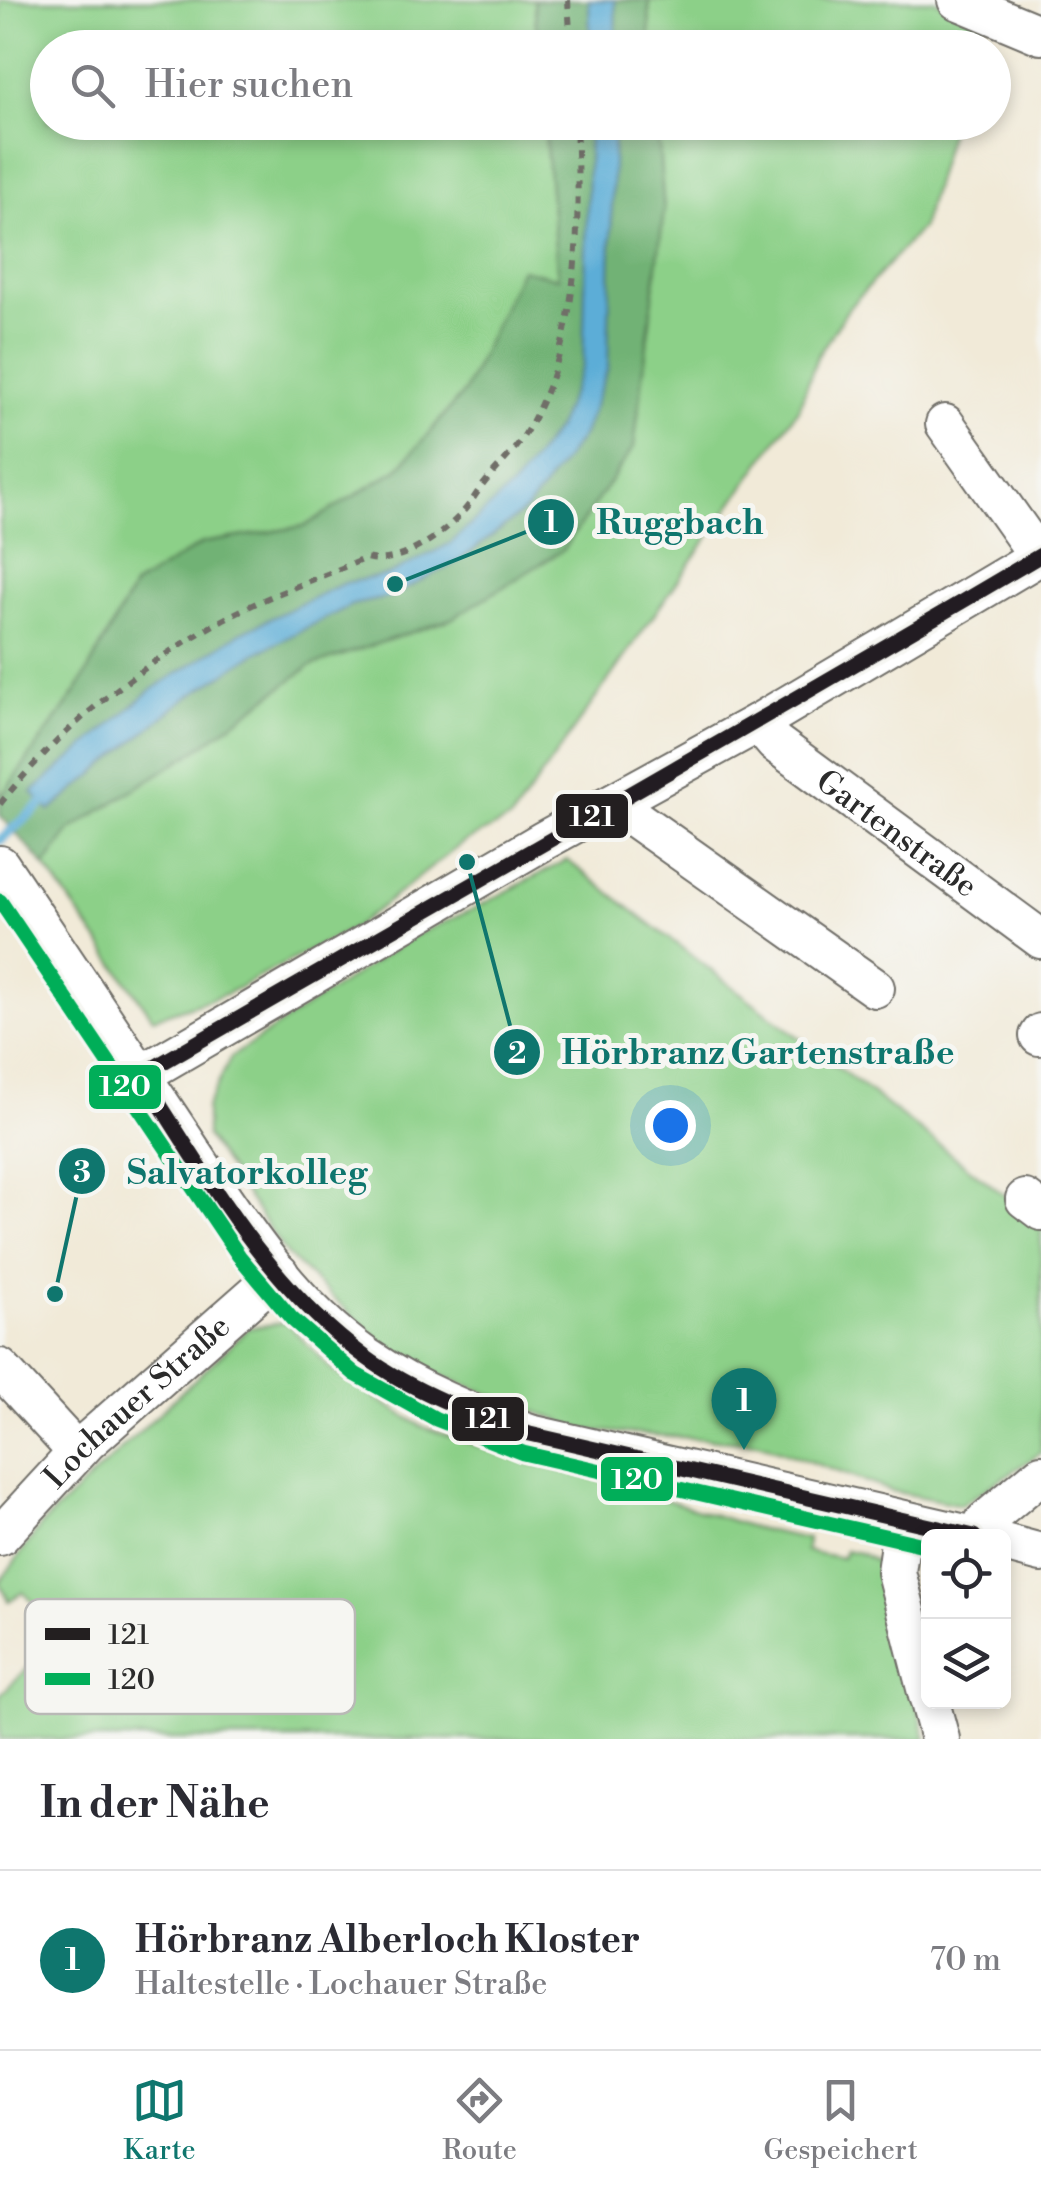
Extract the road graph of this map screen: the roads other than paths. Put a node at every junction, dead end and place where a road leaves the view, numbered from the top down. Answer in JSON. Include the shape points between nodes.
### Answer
{"nodes":[{"id":1,"x":957,"y":0,"type":"edge"},
{"id":2,"x":1041,"y":34,"type":"edge"},
{"id":3,"x":945,"y":424,"type":"dead end"},
{"id":4,"x":1035,"y":567,"type":"edge"},
{"id":5,"x":758,"y":724,"type":"junction"},
{"id":6,"x":612,"y":802,"type":"junction"},
{"id":7,"x":4,"y":870,"type":"edge"},
{"id":8,"x":1041,"y":940,"type":"edge"},
{"id":9,"x":875,"y":988,"type":"dead end"},
{"id":10,"x":142,"y":1075,"type":"junction"},
{"id":11,"x":278,"y":1274,"type":"junction"},
{"id":12,"x":0,"y":1368,"type":"edge"},
{"id":13,"x":77,"y":1452,"type":"junction"},
{"id":14,"x":1041,"y":1474,"type":"edge"},
{"id":15,"x":902,"y":1522,"type":"junction"},
{"id":16,"x":939,"y":1529,"type":"edge"},
{"id":17,"x":980,"y":1529,"type":"edge"},
{"id":18,"x":0,"y":1536,"type":"edge"},
{"id":19,"x":1011,"y":1545,"type":"edge"},
{"id":20,"x":1041,"y":1553,"type":"edge"},
{"id":21,"x":921,"y":1668,"type":"edge"},
{"id":22,"x":932,"y":1709,"type":"edge"},
{"id":23,"x":940,"y":1739,"type":"edge"}],
"edges":[{"from":1,"to":2,"type":"street"},
{"from":3,"to":4,"type":"street"},
{"from":4,"to":5,"type":"street"},
{"from":5,"to":6,"type":"street"},
{"from":5,"to":8,"type":"street","name":"Gartenstraße"},
{"from":6,"to":9,"type":"street"},
{"from":6,"to":10,"type":"street"},
{"from":7,"to":10,"type":"street"},
{"from":10,"to":11,"type":"street"},
{"from":11,"to":13,"type":"street","name":"Lochauer Straße"},
{"from":11,"to":15,"type":"street","via":[[364,1356],[458,1410],[530,1434]]},
{"from":12,"to":13,"type":"street"},
{"from":13,"to":18,"type":"street","name":"Lochauer Straße"},
{"from":14,"to":17,"type":"street"},
{"from":15,"to":16,"type":"street"},
{"from":15,"to":21,"type":"street","via":[[896,1572]]},
{"from":19,"to":20,"type":"street"},
{"from":22,"to":23,"type":"street"}]}
